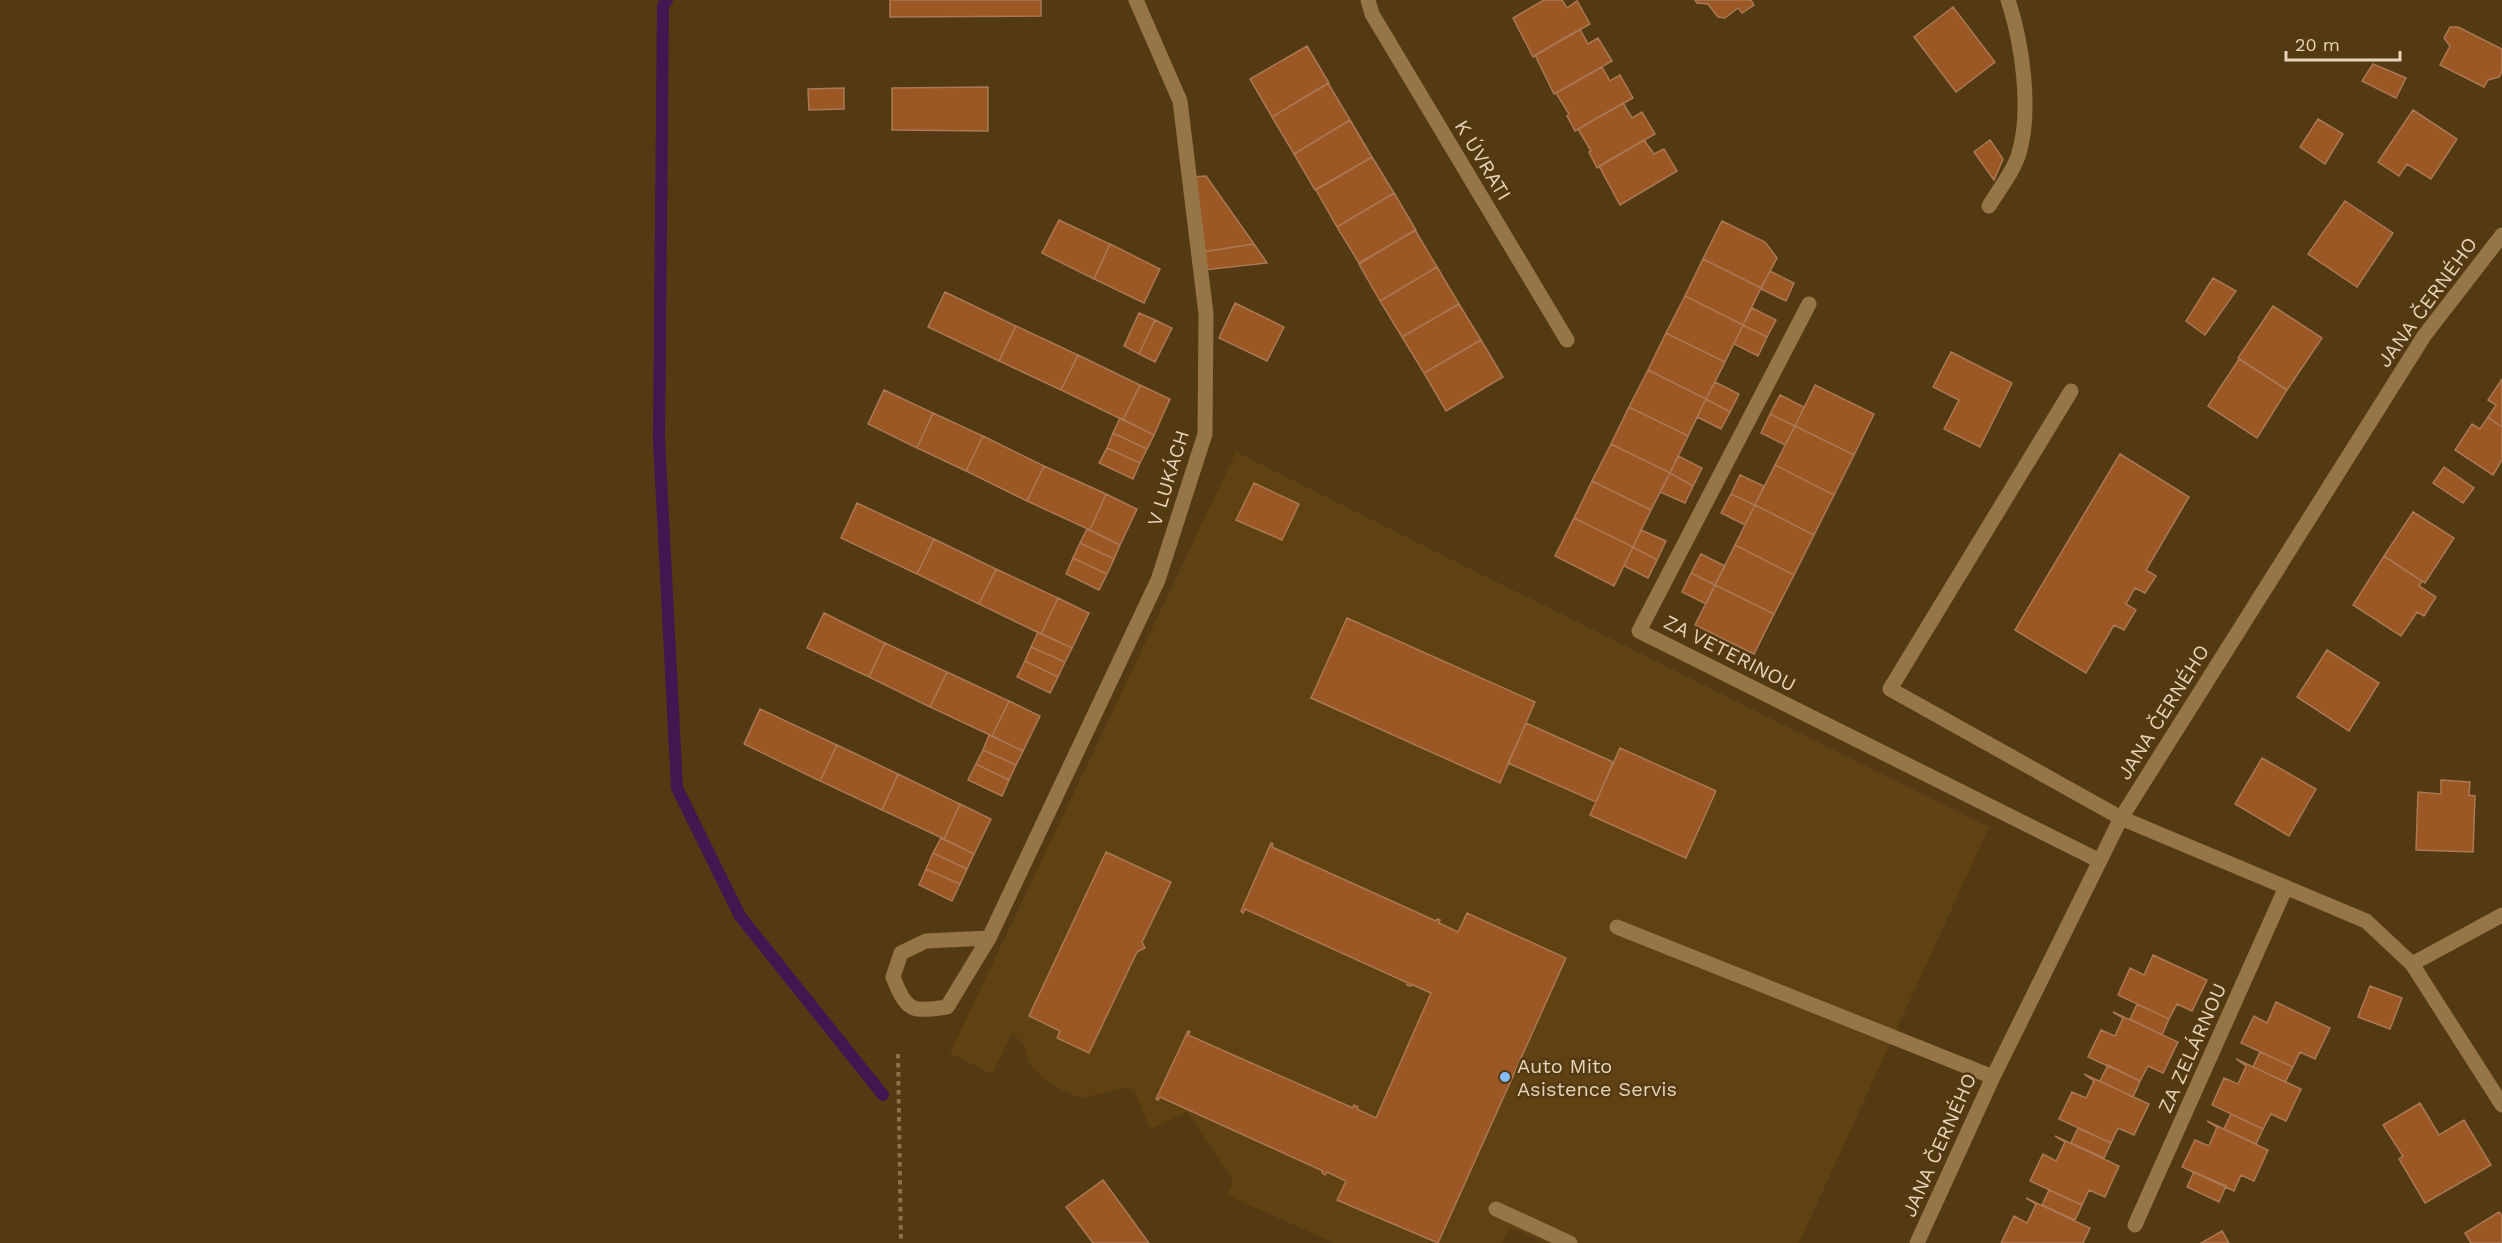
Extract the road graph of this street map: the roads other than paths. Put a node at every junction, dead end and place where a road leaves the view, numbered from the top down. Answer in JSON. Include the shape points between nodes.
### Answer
{"nodes":[{"id":1,"x":1136,"y":0,"type":"edge"},
{"id":2,"x":1368,"y":0,"type":"edge"},
{"id":3,"x":2008,"y":0,"type":"edge"},
{"id":4,"x":1989,"y":206,"type":"dead end"},
{"id":5,"x":2502,"y":235,"type":"edge"},
{"id":6,"x":1809,"y":304,"type":"dead end"},
{"id":7,"x":1567,"y":340,"type":"dead end"},
{"id":8,"x":2071,"y":391,"type":"dead end"},
{"id":9,"x":2121,"y":818,"type":"junction"},
{"id":10,"x":2100,"y":861,"type":"junction"},
{"id":11,"x":2286,"y":887,"type":"junction"},
{"id":12,"x":2502,"y":915,"type":"edge"},
{"id":13,"x":1617,"y":927,"type":"dead end"},
{"id":14,"x":989,"y":938,"type":"junction"},
{"id":15,"x":2412,"y":964,"type":"junction"},
{"id":16,"x":1993,"y":1077,"type":"junction"},
{"id":17,"x":2502,"y":1105,"type":"edge"},
{"id":18,"x":1496,"y":1209,"type":"dead end"},
{"id":19,"x":2135,"y":1226,"type":"dead end"},
{"id":20,"x":1570,"y":1243,"type":"edge"},
{"id":21,"x":1917,"y":1243,"type":"edge"}],
"edges":[{"from":1,"to":14,"type":"street","name":"V LUKÁCH","via":[[1180,101],[1206,314],[1205,434],[1158,579]]},
{"from":2,"to":7,"type":"street","name":"K ÚVRATI","via":[[1372,14]]},
{"from":3,"to":4,"type":"street","via":[[2018,30],[2024,111],[2019,154]]},
{"from":5,"to":9,"type":"street","name":"JANA ČERNÉHO","via":[[2424,336]]},
{"from":6,"to":10,"type":"street","name":"ZA VETERINOU","via":[[1639,631]]},
{"from":8,"to":9,"type":"street","via":[[1890,689]]},
{"from":9,"to":10,"type":"street","name":"JANA ČERNÉHO"},
{"from":9,"to":11,"type":"street"},
{"from":10,"to":16,"type":"street","name":"JANA ČERNÉHO"},
{"from":11,"to":15,"type":"street","via":[[2367,921]]},
{"from":11,"to":19,"type":"street","name":"ZA ZELÁRNOU"},
{"from":12,"to":15,"type":"street"},
{"from":13,"to":16,"type":"street"},
{"from":14,"to":14,"type":"street","name":"V LUKÁCH","via":[[947,1007],[919,1011],[902,1000],[893,977],[901,953],[926,941]]},
{"from":15,"to":17,"type":"street"},
{"from":16,"to":21,"type":"street","name":"JANA ČERNÉHO"},
{"from":18,"to":20,"type":"street"}]}
